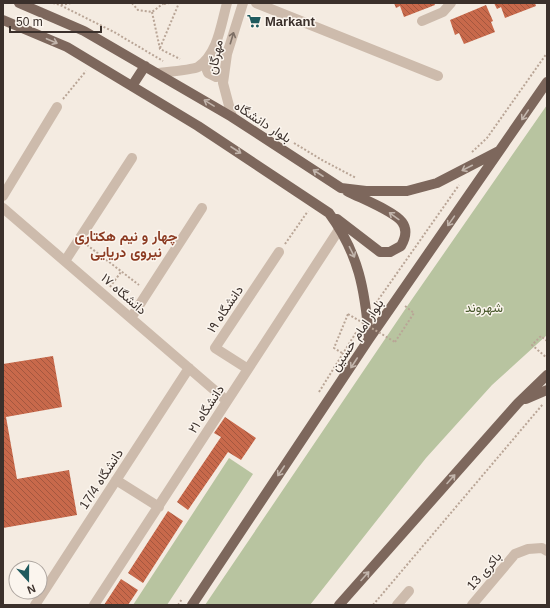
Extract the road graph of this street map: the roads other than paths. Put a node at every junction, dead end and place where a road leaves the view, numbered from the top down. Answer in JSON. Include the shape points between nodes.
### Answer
{"nodes":[{"id":1,"x":19,"y":3,"type":"edge"},
{"id":2,"x":227,"y":3,"type":"edge"},
{"id":3,"x":243,"y":3,"type":"edge"},
{"id":4,"x":256,"y":3,"type":"edge"},
{"id":5,"x":451,"y":3,"type":"edge"},
{"id":6,"x":36,"y":6,"type":"edge"},
{"id":7,"x":3,"y":20,"type":"edge"},
{"id":8,"x":422,"y":21,"type":"dead end"},
{"id":9,"x":208,"y":58,"type":"junction"},
{"id":10,"x":145,"y":66,"type":"junction"},
{"id":11,"x":224,"y":70,"type":"junction"},
{"id":12,"x":158,"y":73,"type":"junction"},
{"id":13,"x":438,"y":76,"type":"dead end"},
{"id":14,"x":547,"y":82,"type":"edge"},
{"id":15,"x":132,"y":86,"type":"junction"},
{"id":16,"x":57,"y":106,"type":"road end"},
{"id":17,"x":232,"y":117,"type":"junction"},
{"id":18,"x":501,"y":150,"type":"junction"},
{"id":19,"x":132,"y":158,"type":"dead end"},
{"id":20,"x":341,"y":188,"type":"junction"},
{"id":21,"x":3,"y":196,"type":"edge"},
{"id":22,"x":3,"y":208,"type":"edge"},
{"id":23,"x":202,"y":208,"type":"dead end"},
{"id":24,"x":329,"y":213,"type":"junction"},
{"id":25,"x":340,"y":228,"type":"junction"},
{"id":26,"x":279,"y":252,"type":"road end"},
{"id":27,"x":65,"y":261,"type":"junction"},
{"id":28,"x":131,"y":318,"type":"junction"},
{"id":29,"x":369,"y":340,"type":"junction"},
{"id":30,"x":189,"y":368,"type":"junction"},
{"id":31,"x":248,"y":369,"type":"junction"},
{"id":32,"x":547,"y":375,"type":"edge"},
{"id":33,"x":547,"y":390,"type":"edge"},
{"id":34,"x":227,"y":401,"type":"junction"},
{"id":35,"x":518,"y":403,"type":"junction"},
{"id":36,"x":116,"y":480,"type":"junction"},
{"id":37,"x":158,"y":507,"type":"junction"},
{"id":38,"x":547,"y":551,"type":"edge"},
{"id":39,"x":409,"y":591,"type":"dead end"},
{"id":40,"x":34,"y":605,"type":"edge"},
{"id":41,"x":94,"y":605,"type":"edge"},
{"id":42,"x":192,"y":605,"type":"edge"},
{"id":43,"x":339,"y":605,"type":"edge"},
{"id":44,"x":397,"y":605,"type":"edge"},
{"id":45,"x":472,"y":605,"type":"edge"}],
"edges":[{"from":1,"to":6,"type":"main road","name":"بلوار دانشگاه"},
{"from":2,"to":9,"type":"street","name":"مهرگان","via":[[216,45]]},
{"from":11,"to":3,"type":"street","name":"مهرگان","one_way":true},
{"from":4,"to":13,"type":"street"},
{"from":5,"to":8,"type":"street","via":[[443,12]]},
{"from":6,"to":10,"type":"main road","name":"بلوار دانشگاه"},
{"from":7,"to":15,"type":"main road","one_way":true,"via":[[67,47]]},
{"from":9,"to":11,"type":"street","via":[[208,73],[216,76]]},
{"from":9,"to":12,"type":"street","name":"مهرگان","via":[[197,68]]},
{"from":10,"to":12,"type":"main road","name":"بلوار دانشگاه"},
{"from":10,"to":15,"type":"main road"},
{"from":11,"to":17,"type":"street","name":"مهرگان","via":[[223,83]]},
{"from":17,"to":12,"type":"main road","name":"بلوار دانشگاه","one_way":true},
{"from":14,"to":18,"type":"main road","name":"بلوار امام حسین","one_way":true},
{"from":15,"to":24,"type":"main road","one_way":true,"via":[[198,126]]},
{"from":16,"to":21,"type":"street"},
{"from":20,"to":17,"type":"main road","name":"بلوار دانشگاه","one_way":true},
{"from":18,"to":20,"type":"main road","name":"بلوار دانشگاه","one_way":true,"via":[[437,183],[407,191]]},
{"from":18,"to":29,"type":"main road","name":"بلوار امام حسین","one_way":true},
{"from":19,"to":27,"type":"street"},
{"from":24,"to":20,"type":"main road","one_way":true,"via":[[380,252],[390,252],[401,246],[406,236],[403,223],[392,214]]},
{"from":22,"to":27,"type":"street","name":"دانشگاه ۱۷"},
{"from":23,"to":28,"type":"street"},
{"from":24,"to":25,"type":"main road"},
{"from":25,"to":29,"type":"main road","one_way":true,"via":[[355,260],[363,292]]},
{"from":25,"to":31,"type":"street","name":"دانشگاه ۲۱"},
{"from":26,"to":31,"type":"street","name":"دانشگاه ۱۹","via":[[214,348]]},
{"from":27,"to":28,"type":"street","name":"دانشگاه ۱۷"},
{"from":28,"to":30,"type":"street","name":"دانشگاه ۱۷"},
{"from":29,"to":42,"type":"main road","name":"بلوار امام حسین","one_way":true},
{"from":30,"to":34,"type":"street","name":"دانشگاه ۱۷"},
{"from":30,"to":36,"type":"street","name":"دانشگاه 17/4"},
{"from":31,"to":34,"type":"street","name":"دانشگاه ۲۱"},
{"from":32,"to":35,"type":"main road"},
{"from":33,"to":35,"type":"main road"},
{"from":34,"to":37,"type":"street","name":"دانشگاه ۲۱"},
{"from":43,"to":35,"type":"main road","one_way":true},
{"from":36,"to":37,"type":"street"},
{"from":36,"to":40,"type":"street","name":"دانشگاه 17/4"},
{"from":37,"to":41,"type":"street","name":"دانشگاه ۲۱"},
{"from":38,"to":45,"type":"street","name":"باکری 13","via":[[542,548],[528,549],[515,554]]},
{"from":39,"to":44,"type":"street"}]}
